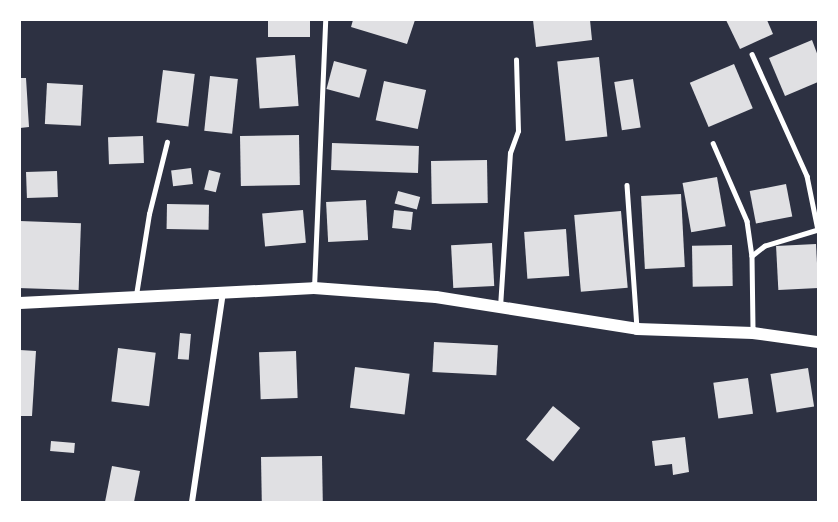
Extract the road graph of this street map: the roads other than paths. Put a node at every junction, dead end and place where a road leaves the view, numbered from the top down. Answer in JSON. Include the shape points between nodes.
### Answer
{"nodes":[{"id":1,"x":325,"y":20,"type":"edge"},
{"id":2,"x":752,"y":54,"type":"dead end"},
{"id":3,"x":516,"y":60,"type":"dead end"},
{"id":4,"x":167,"y":142,"type":"dead end"},
{"id":5,"x":713,"y":143,"type":"dead end"},
{"id":6,"x":627,"y":185,"type":"dead end"},
{"id":7,"x":752,"y":256,"type":"junction"},
{"id":8,"x":314,"y":288,"type":"junction"},
{"id":9,"x":223,"y":292,"type":"junction"},
{"id":10,"x":136,"y":296,"type":"junction"},
{"id":11,"x":20,"y":303,"type":"edge"},
{"id":12,"x":500,"y":307,"type":"junction"},
{"id":13,"x":637,"y":328,"type":"junction"},
{"id":14,"x":753,"y":333,"type":"junction"},
{"id":15,"x":819,"y":342,"type":"edge"},
{"id":16,"x":192,"y":502,"type":"edge"}],
"edges":[{"from":1,"to":8,"type":"lane"},
{"from":2,"to":7,"type":"lane","via":[[807,176],[818,230],[765,246]]},
{"from":3,"to":12,"type":"lane","via":[[518,131],[510,153]]},
{"from":4,"to":10,"type":"lane","via":[[149,214]]},
{"from":5,"to":7,"type":"lane","via":[[747,220]]},
{"from":6,"to":13,"type":"lane"},
{"from":7,"to":14,"type":"lane"},
{"from":8,"to":9,"type":"main road"},
{"from":8,"to":12,"type":"main road","via":[[436,297]]},
{"from":9,"to":10,"type":"main road"},
{"from":9,"to":16,"type":"street"},
{"from":10,"to":11,"type":"main road"},
{"from":12,"to":13,"type":"main road"},
{"from":13,"to":14,"type":"main road"},
{"from":14,"to":15,"type":"main road"}]}
